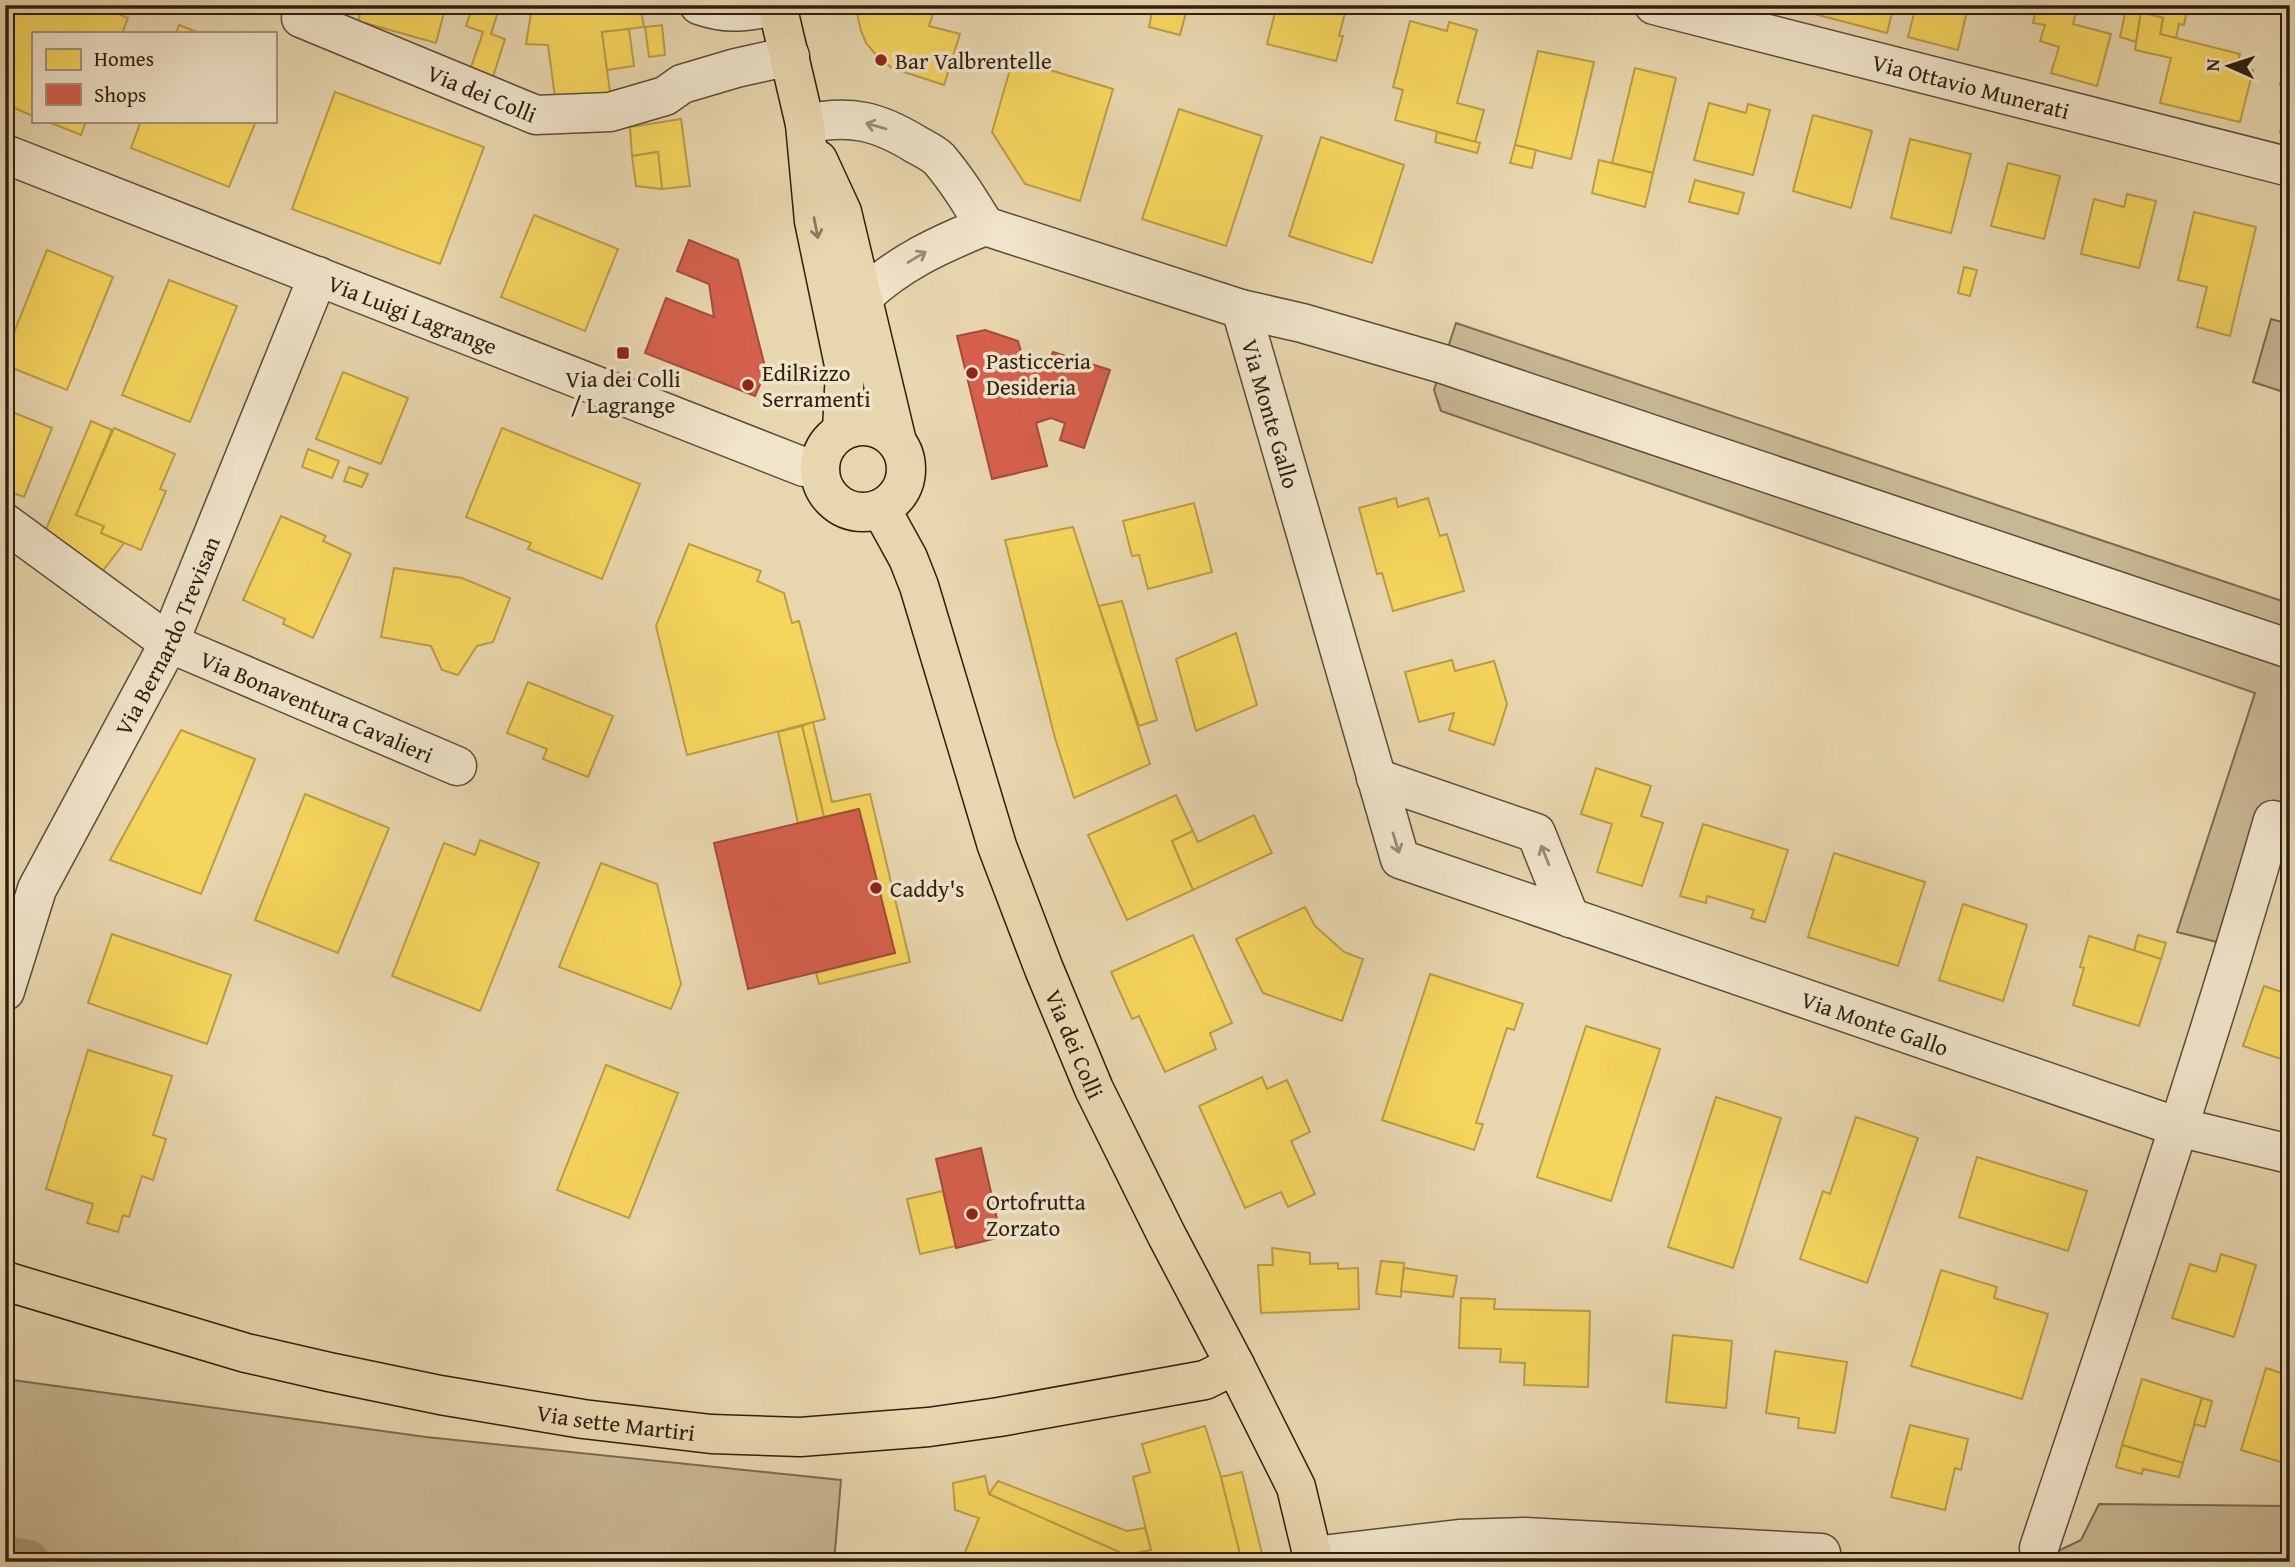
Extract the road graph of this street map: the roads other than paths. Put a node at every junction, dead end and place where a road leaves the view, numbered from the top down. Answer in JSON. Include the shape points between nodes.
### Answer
{"nodes":[{"id":1,"x":699,"y":5,"type":"edge"},
{"id":2,"x":1654,"y":5,"type":"edge"},
{"id":3,"x":777,"y":6,"type":"edge"},
{"id":4,"x":301,"y":18,"type":"dead end"},
{"id":5,"x":790,"y":56,"type":"junction"},
{"id":6,"x":806,"y":130,"type":"junction"},
{"id":7,"x":5,"y":154,"type":"edge"},
{"id":8,"x":2290,"y":167,"type":"edge"},
{"id":9,"x":985,"y":226,"type":"junction"},
{"id":10,"x":318,"y":276,"type":"junction"},
{"id":11,"x":863,"y":298,"type":"junction"},
{"id":12,"x":1241,"y":309,"type":"junction"},
{"id":13,"x":842,"y":431,"type":"junction"},
{"id":14,"x":897,"y":442,"type":"junction"},
{"id":15,"x":820,"y":470,"type":"junction"},
{"id":16,"x":881,"y":509,"type":"junction"},
{"id":17,"x":5,"y":523,"type":"edge"},
{"id":18,"x":169,"y":643,"type":"junction"},
{"id":19,"x":2290,"y":649,"type":"edge"},
{"id":20,"x":457,"y":766,"type":"dead end"},
{"id":21,"x":1376,"y":778,"type":"junction"},
{"id":22,"x":2273,"y":820,"type":"dead end"},
{"id":23,"x":1570,"y":918,"type":"junction"},
{"id":24,"x":5,"y":991,"type":"edge"},
{"id":25,"x":2178,"y":1127,"type":"junction"},
{"id":26,"x":2290,"y":1154,"type":"edge"},
{"id":27,"x":5,"y":1281,"type":"edge"},
{"id":28,"x":1235,"y":1364,"type":"junction"},
{"id":29,"x":2039,"y":1548,"type":"dead end"},
{"id":30,"x":1821,"y":1553,"type":"dead end"},
{"id":31,"x":1313,"y":1559,"type":"edge"}],
"edges":[{"from":1,"to":3,"type":"street","via":[[733,13]]},
{"from":2,"to":8,"type":"street","name":"Via Ottavio Munerati"},
{"from":3,"to":5,"type":"main road"},
{"from":4,"to":5,"type":"street","name":"Via dei Colli","via":[[536,115],[611,112],[665,96],[682,84]]},
{"from":5,"to":6,"type":"main road"},
{"from":9,"to":6,"type":"street","one_way":true,"via":[[937,157],[894,131],[846,118],[831,118]]},
{"from":6,"to":11,"type":"main road","via":[[842,212]]},
{"from":6,"to":13,"type":"main road","one_way":true,"via":[[814,221],[845,370]]},
{"from":7,"to":10,"type":"street","name":"Via Luigi Lagrange"},
{"from":11,"to":9,"type":"street","one_way":true,"via":[[885,276],[916,257]]},
{"from":9,"to":12,"type":"street","name":"Via Monte Gallo"},
{"from":10,"to":15,"type":"street","name":"Via Luigi Lagrange"},
{"from":10,"to":18,"type":"street","name":"Via Bernardo Trevisan"},
{"from":11,"to":14,"type":"main road"},
{"from":12,"to":19,"type":"street","via":[[1443,364]]},
{"from":12,"to":21,"type":"street","name":"Via Monte Gallo"},
{"from":13,"to":14,"type":"main road","via":[[861,425],[881,429]]},
{"from":13,"to":15,"type":"main road","via":[[830,441]]},
{"from":14,"to":16,"type":"main road","via":[[904,453],[905,479],[900,491]]},
{"from":15,"to":16,"type":"main road","via":[[822,483],[840,505],[853,511]]},
{"from":16,"to":28,"type":"main road","name":"Via dei Colli","via":[[919,586],[997,846],[1059,1005],[1100,1101]]},
{"from":17,"to":18,"type":"street","name":"Via Bonaventura Cavalieri"},
{"from":18,"to":20,"type":"street","name":"Via Bonaventura Cavalieri"},
{"from":18,"to":24,"type":"street","name":"Via Bernardo Trevisan","via":[[37,889]]},
{"from":23,"to":21,"type":"street","one_way":true,"via":[[1536,833]]},
{"from":21,"to":23,"type":"street","name":"Via Monte Gallo","one_way":true,"via":[[1401,859]]},
{"from":22,"to":25,"type":"street"},
{"from":23,"to":25,"type":"street","name":"Via Monte Gallo"},
{"from":25,"to":26,"type":"street","name":"Via Monte Gallo"},
{"from":25,"to":29,"type":"street"},
{"from":27,"to":28,"type":"main road","name":"Via sette Martiri","via":[[233,1349],[329,1372],[544,1413],[711,1434],[800,1437],[929,1427],[1205,1380]]},
{"from":28,"to":31,"type":"main road","name":"Via dei Colli","via":[[1296,1488]]},
{"from":30,"to":31,"type":"street","via":[[1525,1537],[1459,1539]]}]}
